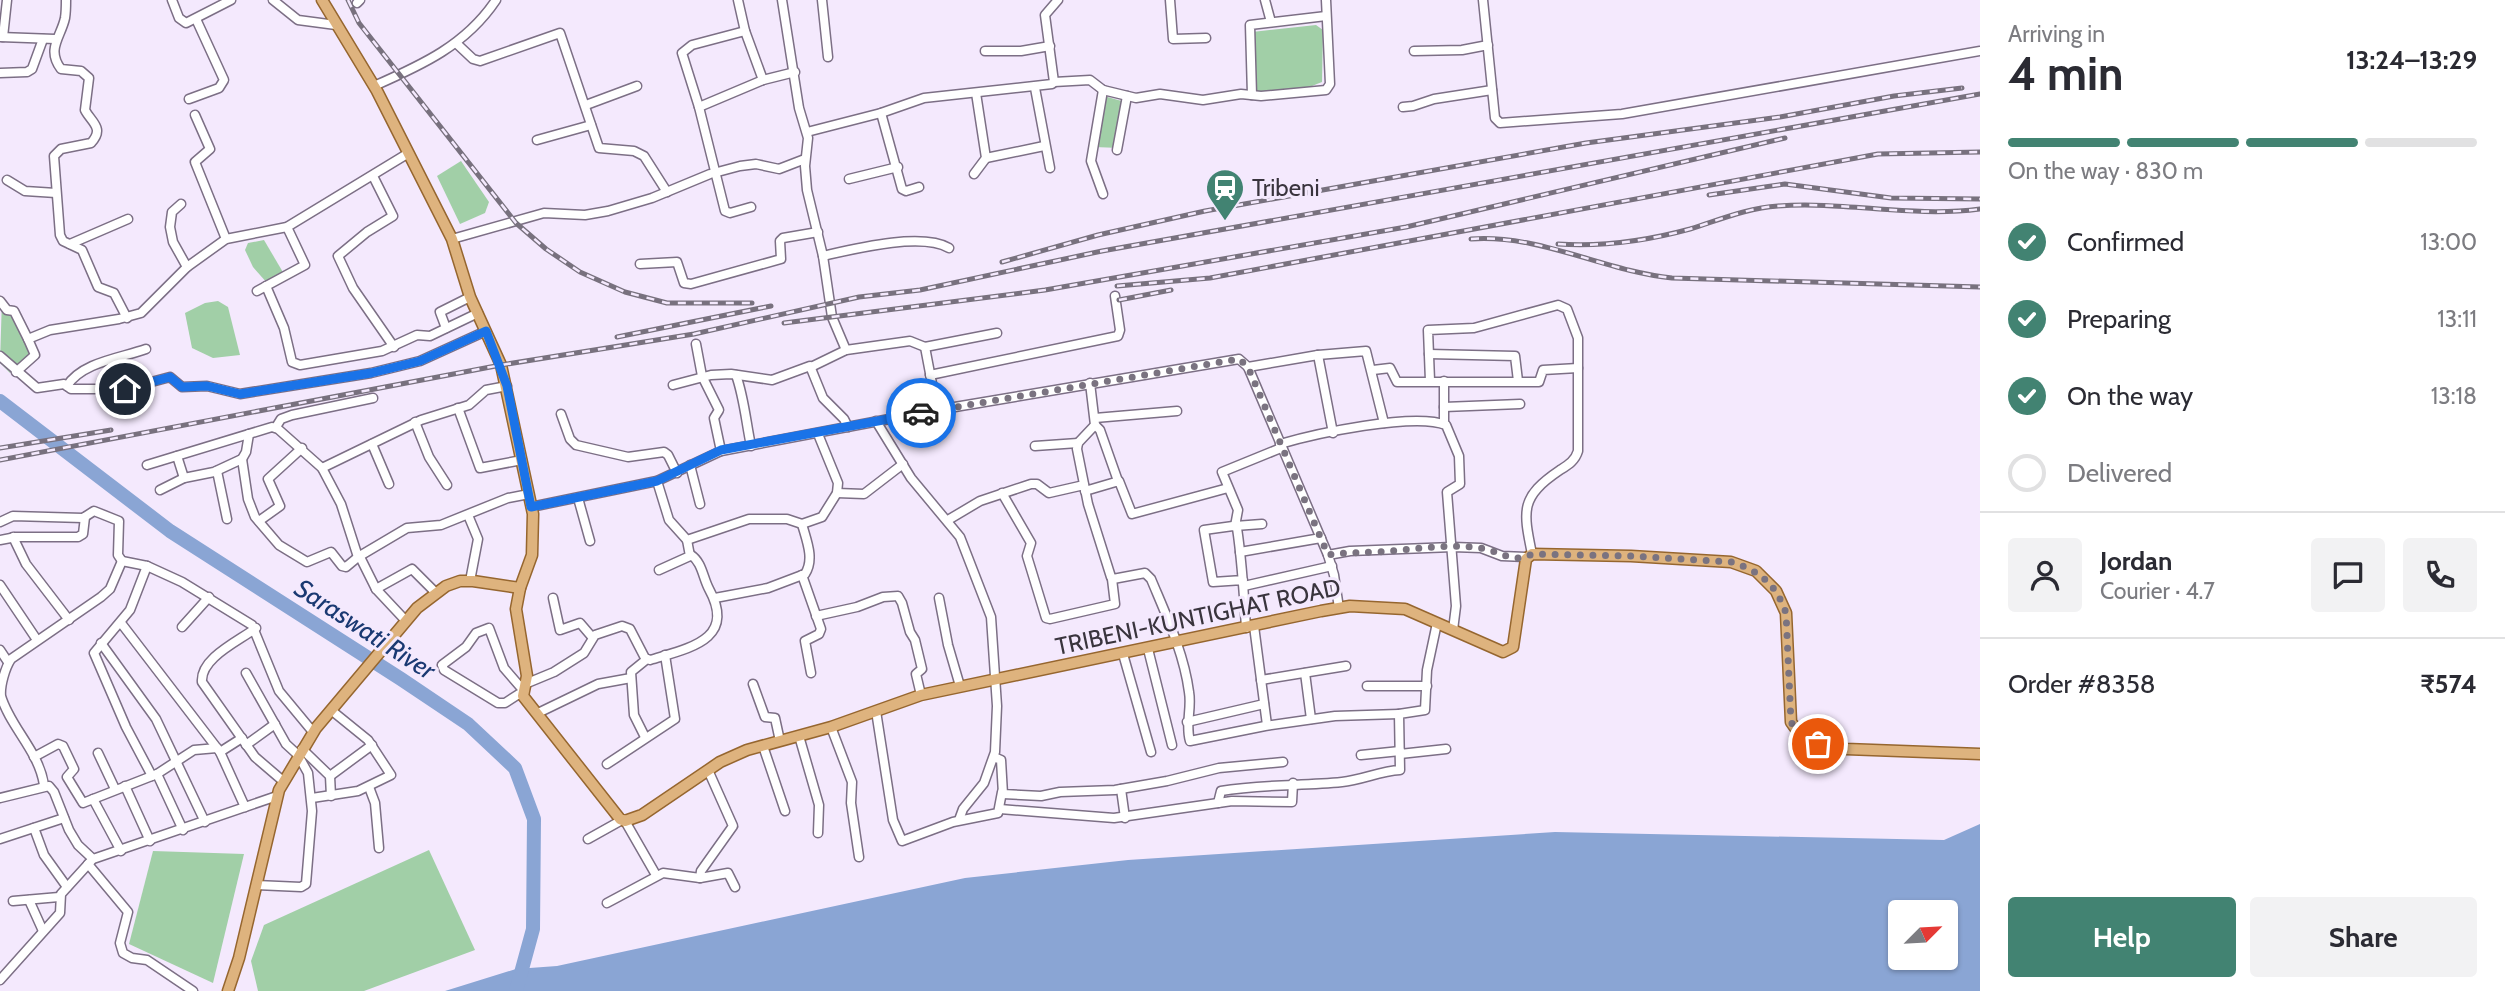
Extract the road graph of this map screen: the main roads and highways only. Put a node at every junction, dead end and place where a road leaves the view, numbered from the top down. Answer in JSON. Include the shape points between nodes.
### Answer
{"nodes":[{"id":1,"x":322,"y":0,"type":"edge"},
{"id":2,"x":520,"y":588,"type":"junction"},
{"id":3,"x":1980,"y":754,"type":"edge"},
{"id":4,"x":228,"y":991,"type":"edge"}],
"edges":[{"from":1,"to":2,"type":"main road","via":[[374,86],[452,239],[507,386],[531,507],[531,555]]},
{"from":2,"to":3,"type":"main road","name":"TRIBENI-KUNTIGHAT ROAD","via":[[516,608],[527,676],[523,689],[624,821],[642,815],[708,770],[747,750],[921,695],[1339,608],[1405,609],[1503,652],[1510,651],[1530,556],[1731,562],[1756,571],[1776,591],[1786,613],[1791,722],[1803,739],[1846,749]]},
{"from":2,"to":4,"type":"main road","via":[[470,581],[446,586],[406,621],[313,732],[277,796]]}]}
